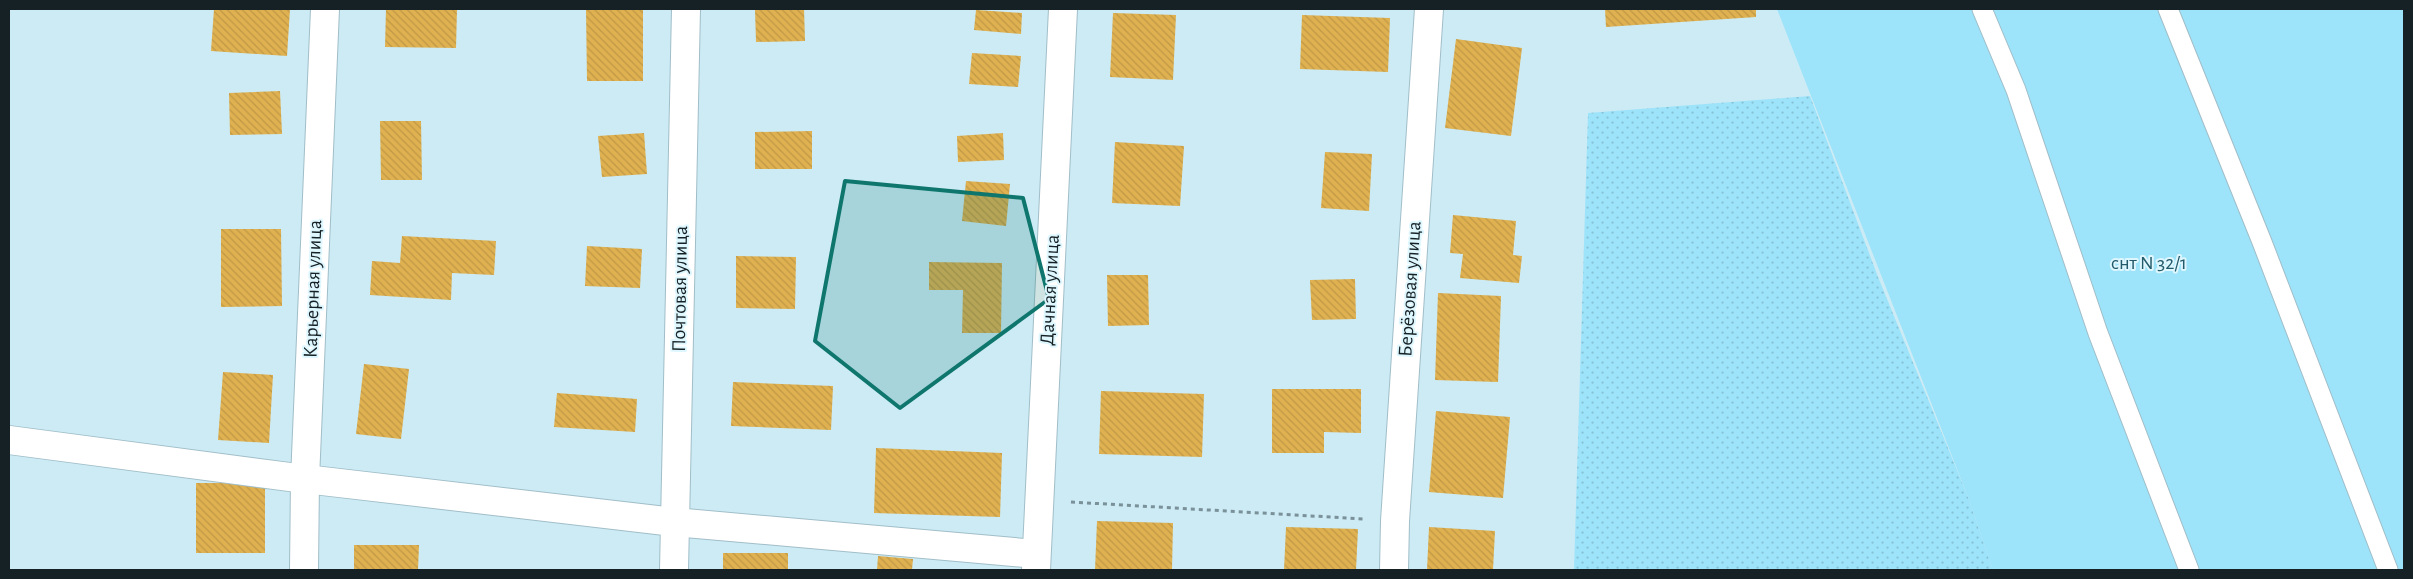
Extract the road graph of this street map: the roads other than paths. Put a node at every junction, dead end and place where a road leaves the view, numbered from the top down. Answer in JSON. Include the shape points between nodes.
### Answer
{"nodes":[{"id":1,"x":325,"y":9,"type":"edge"},
{"id":2,"x":686,"y":9,"type":"edge"},
{"id":3,"x":1063,"y":9,"type":"edge"},
{"id":4,"x":1429,"y":9,"type":"edge"},
{"id":5,"x":1982,"y":9,"type":"edge"},
{"id":6,"x":2168,"y":9,"type":"edge"},
{"id":7,"x":9,"y":440,"type":"edge"},
{"id":8,"x":304,"y":479,"type":"junction"},
{"id":9,"x":674,"y":522,"type":"junction"},
{"id":10,"x":1036,"y":562,"type":"edge"},
{"id":11,"x":304,"y":570,"type":"edge"},
{"id":12,"x":674,"y":570,"type":"edge"},
{"id":13,"x":1394,"y":570,"type":"edge"},
{"id":14,"x":2189,"y":570,"type":"edge"},
{"id":15,"x":2388,"y":570,"type":"edge"}],
"edges":[{"from":1,"to":8,"type":"street","name":"Карьерная улица"},
{"from":2,"to":9,"type":"street","name":"Почтовая улица"},
{"from":3,"to":10,"type":"street","name":"Дачная улица"},
{"from":4,"to":13,"type":"street","name":"Берёзовая улица"},
{"from":5,"to":14,"type":"lane","via":[[2016,90],[2098,333]]},
{"from":6,"to":15,"type":"lane"},
{"from":7,"to":8,"type":"street"},
{"from":8,"to":9,"type":"street"},
{"from":8,"to":11,"type":"street","name":"Карьерная улица"},
{"from":9,"to":10,"type":"street"},
{"from":9,"to":12,"type":"street","name":"Почтовая улица"}]}
